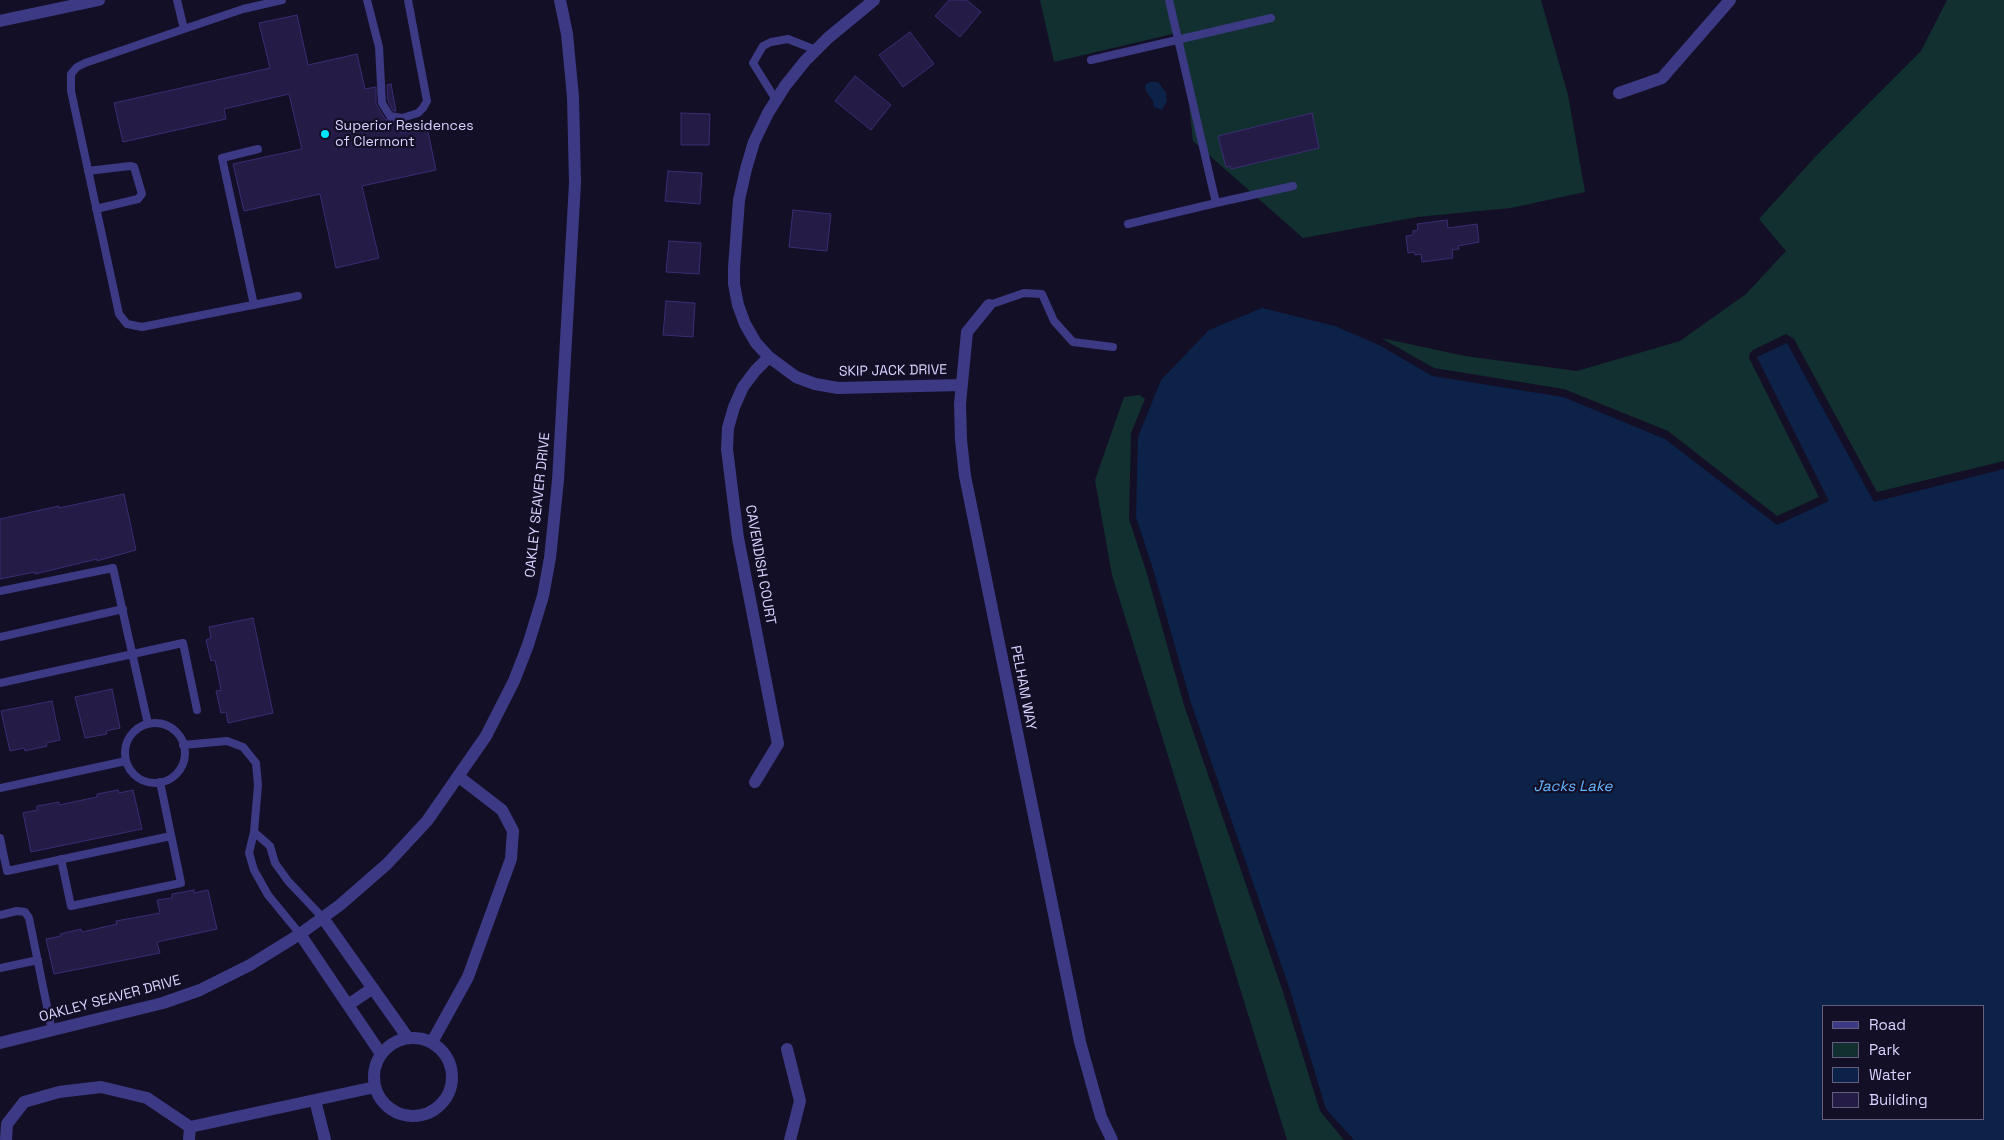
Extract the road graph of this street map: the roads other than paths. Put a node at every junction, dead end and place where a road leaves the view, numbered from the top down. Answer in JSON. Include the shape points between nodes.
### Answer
{"nodes":[{"id":1,"x":99,"y":0,"type":"edge"},
{"id":2,"x":177,"y":0,"type":"edge"},
{"id":3,"x":282,"y":0,"type":"edge"},
{"id":4,"x":367,"y":0,"type":"edge"},
{"id":5,"x":408,"y":0,"type":"edge"},
{"id":6,"x":560,"y":0,"type":"edge"},
{"id":7,"x":874,"y":0,"type":"edge"},
{"id":8,"x":1169,"y":0,"type":"edge"},
{"id":9,"x":1730,"y":0,"type":"edge"},
{"id":10,"x":1271,"y":18,"type":"dead end"},
{"id":11,"x":0,"y":21,"type":"edge"},
{"id":12,"x":184,"y":29,"type":"junction"},
{"id":13,"x":1178,"y":39,"type":"junction"},
{"id":14,"x":816,"y":50,"type":"junction"},
{"id":15,"x":1091,"y":60,"type":"dead end"},
{"id":16,"x":1620,"y":93,"type":"dead end"},
{"id":17,"x":776,"y":100,"type":"junction"},
{"id":18,"x":258,"y":149,"type":"dead end"},
{"id":19,"x":88,"y":171,"type":"junction"},
{"id":20,"x":1293,"y":186,"type":"dead end"},
{"id":21,"x":1216,"y":203,"type":"junction"},
{"id":22,"x":96,"y":209,"type":"junction"},
{"id":23,"x":1128,"y":224,"type":"dead end"},
{"id":24,"x":298,"y":296,"type":"dead end"},
{"id":25,"x":254,"y":305,"type":"junction"},
{"id":26,"x":989,"y":305,"type":"joint"},
{"id":27,"x":1113,"y":347,"type":"dead end"},
{"id":28,"x":769,"y":357,"type":"junction"},
{"id":29,"x":961,"y":385,"type":"junction"},
{"id":30,"x":0,"y":591,"type":"edge"},
{"id":31,"x":123,"y":609,"type":"junction"},
{"id":32,"x":0,"y":637,"type":"edge"},
{"id":33,"x":133,"y":654,"type":"junction"},
{"id":34,"x":0,"y":683,"type":"edge"},
{"id":35,"x":197,"y":710,"type":"dead end"},
{"id":36,"x":148,"y":724,"type":"junction"},
{"id":37,"x":183,"y":745,"type":"junction"},
{"id":38,"x":126,"y":760,"type":"junction"},
{"id":39,"x":459,"y":777,"type":"junction"},
{"id":40,"x":160,"y":782,"type":"junction"},
{"id":41,"x":755,"y":782,"type":"dead end"},
{"id":42,"x":0,"y":788,"type":"edge"},
{"id":43,"x":254,"y":832,"type":"junction"},
{"id":44,"x":171,"y":836,"type":"junction"},
{"id":45,"x":0,"y":838,"type":"edge"},
{"id":46,"x":61,"y":859,"type":"junction"},
{"id":47,"x":0,"y":914,"type":"edge"},
{"id":48,"x":323,"y":918,"type":"junction"},
{"id":49,"x":300,"y":934,"type":"junction"},
{"id":50,"x":38,"y":960,"type":"junction"},
{"id":51,"x":0,"y":968,"type":"edge"},
{"id":52,"x":373,"y":988,"type":"junction"},
{"id":53,"x":348,"y":1005,"type":"junction"},
{"id":54,"x":52,"y":1031,"type":"junction"},
{"id":55,"x":408,"y":1038,"type":"junction"},
{"id":56,"x":432,"y":1042,"type":"junction"},
{"id":57,"x":0,"y":1044,"type":"edge"},
{"id":58,"x":787,"y":1049,"type":"dead end"},
{"id":59,"x":381,"y":1054,"type":"junction"},
{"id":60,"x":375,"y":1087,"type":"junction"},
{"id":61,"x":315,"y":1100,"type":"junction"},
{"id":62,"x":189,"y":1134,"type":"edge"},
{"id":63,"x":6,"y":1140,"type":"edge"},
{"id":64,"x":325,"y":1140,"type":"edge"},
{"id":65,"x":790,"y":1140,"type":"edge"},
{"id":66,"x":1112,"y":1140,"type":"edge"}],
"edges":[{"from":1,"to":11,"type":"street"},
{"from":2,"to":12,"type":"lane"},
{"from":3,"to":12,"type":"lane"},
{"from":4,"to":5,"type":"lane","via":[[379,48],[382,103],[390,116],[402,118],[418,113],[427,101]]},
{"from":6,"to":39,"type":"street","name":"OAKLEY SEAVER DRIVE","via":[[573,97],[575,183],[558,480],[550,558],[543,596],[514,682],[486,736]]},
{"from":7,"to":14,"type":"street","name":"SKIP JACK DRIVE"},
{"from":8,"to":13,"type":"lane"},
{"from":9,"to":16,"type":"street","via":[[1662,78]]},
{"from":10,"to":13,"type":"lane"},
{"from":12,"to":19,"type":"lane","via":[[85,63],[71,74],[71,91]]},
{"from":13,"to":15,"type":"lane"},
{"from":13,"to":21,"type":"lane"},
{"from":14,"to":17,"type":"street","name":"SKIP JACK DRIVE"},
{"from":14,"to":17,"type":"lane","via":[[788,39],[763,46],[753,63]]},
{"from":17,"to":28,"type":"street","name":"SKIP JACK DRIVE","via":[[754,142],[746,169],[739,200],[734,268],[738,306],[745,324]]},
{"from":18,"to":25,"type":"lane","via":[[222,158]]},
{"from":19,"to":22,"type":"lane"},
{"from":19,"to":22,"type":"lane","via":[[134,167],[142,194],[138,199]]},
{"from":20,"to":21,"type":"lane"},
{"from":21,"to":23,"type":"lane"},
{"from":22,"to":25,"type":"lane","via":[[119,314],[127,324],[142,327]]},
{"from":24,"to":25,"type":"lane"},
{"from":26,"to":27,"type":"lane","via":[[1024,293],[1042,294],[1054,321],[1073,342]]},
{"from":26,"to":29,"type":"street","name":"PELHAM WAY","via":[[967,332]]},
{"from":28,"to":29,"type":"street","name":"SKIP JACK DRIVE","via":[[796,377],[838,388]]},
{"from":28,"to":41,"type":"street","name":"CAVENDISH COURT","via":[[743,387],[728,428],[727,449],[738,538],[778,744]]},
{"from":29,"to":66,"type":"street","name":"PELHAM WAY","via":[[965,476],[1080,1042],[1101,1117]]},
{"from":30,"to":31,"type":"lane","via":[[114,568]]},
{"from":31,"to":32,"type":"lane"},
{"from":31,"to":33,"type":"lane"},
{"from":33,"to":34,"type":"lane"},
{"from":33,"to":35,"type":"lane","via":[[183,643]]},
{"from":33,"to":36,"type":"lane"},
{"from":36,"to":37,"type":"lane","via":[[166,725],[181,738]]},
{"from":36,"to":38,"type":"lane","via":[[129,737],[125,747]]},
{"from":37,"to":40,"type":"lane","via":[[181,768],[175,776]]},
{"from":37,"to":43,"type":"lane","via":[[227,741],[243,747],[256,763],[258,785]]},
{"from":38,"to":40,"type":"lane","via":[[139,779]]},
{"from":38,"to":42,"type":"lane"},
{"from":39,"to":48,"type":"street","name":"OAKLEY SEAVER DRIVE","via":[[427,821],[387,864]]},
{"from":39,"to":56,"type":"street","via":[[502,810],[513,831],[511,859],[468,977]]},
{"from":40,"to":44,"type":"lane"},
{"from":43,"to":48,"type":"lane","via":[[270,846],[275,863]]},
{"from":43,"to":49,"type":"lane","via":[[249,853],[254,870],[268,895]]},
{"from":44,"to":46,"type":"lane"},
{"from":44,"to":46,"type":"lane","via":[[181,883],[172,885],[71,906]]},
{"from":45,"to":46,"type":"lane","via":[[7,871]]},
{"from":47,"to":50,"type":"lane","via":[[17,911],[24,912],[29,918]]},
{"from":48,"to":49,"type":"street","name":"OAKLEY SEAVER DRIVE"},
{"from":48,"to":52,"type":"street"},
{"from":49,"to":53,"type":"street"},
{"from":49,"to":54,"type":"street","name":"OAKLEY SEAVER DRIVE","via":[[250,965],[200,990],[163,1003]]},
{"from":50,"to":51,"type":"lane"},
{"from":50,"to":54,"type":"lane"},
{"from":52,"to":53,"type":"street"},
{"from":52,"to":55,"type":"street"},
{"from":53,"to":59,"type":"street"},
{"from":54,"to":57,"type":"street","name":"OAKLEY SEAVER DRIVE"},
{"from":55,"to":56,"type":"street"},
{"from":55,"to":59,"type":"street","via":[[394,1043]]},
{"from":56,"to":60,"type":"street","via":[[443,1050],[453,1074],[447,1098],[438,1108],[414,1116],[401,1114],[380,1099]]},
{"from":58,"to":65,"type":"street","via":[[800,1101]]},
{"from":59,"to":60,"type":"street","via":[[376,1064]]},
{"from":60,"to":61,"type":"street"},
{"from":61,"to":62,"type":"street"},
{"from":61,"to":64,"type":"street"},
{"from":62,"to":63,"type":"street","via":[[147,1098],[101,1087],[59,1092],[24,1102],[7,1124]]}]}
